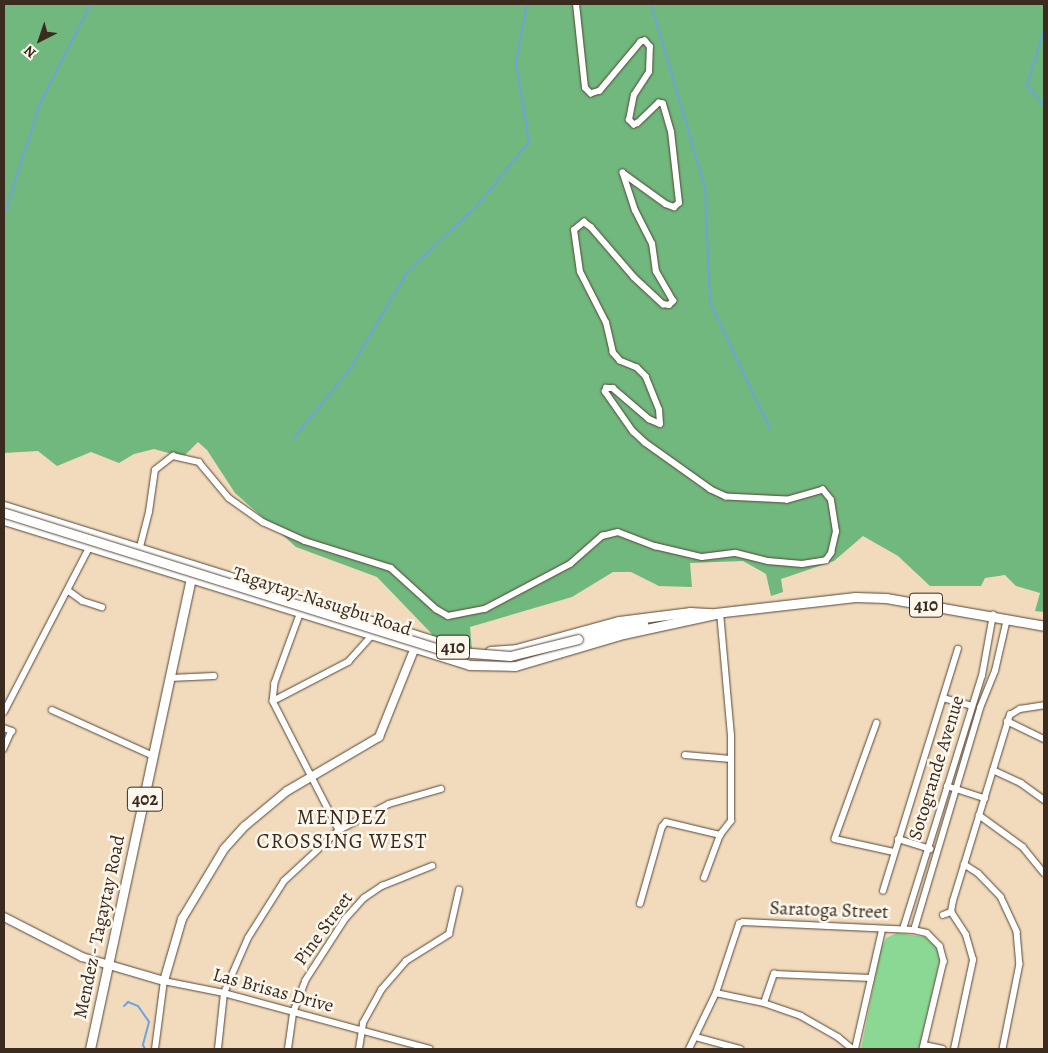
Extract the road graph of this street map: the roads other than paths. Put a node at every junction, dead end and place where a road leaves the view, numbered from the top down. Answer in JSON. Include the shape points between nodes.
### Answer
{"nodes":[{"id":1,"x":576,"y":4,"type":"edge"},
{"id":2,"x":4,"y":513,"type":"edge"},
{"id":3,"x":90,"y":546,"type":"junction"},
{"id":4,"x":140,"y":548,"type":"junction"},
{"id":5,"x":136,"y":560,"type":"junction"},
{"id":6,"x":194,"y":564,"type":"junction"},
{"id":7,"x":191,"y":577,"type":"junction"},
{"id":8,"x":68,"y":591,"type":"junction"},
{"id":9,"x":102,"y":607,"type":"dead end"},
{"id":10,"x":301,"y":612,"type":"junction"},
{"id":11,"x":720,"y":613,"type":"junction"},
{"id":12,"x":993,"y":615,"type":"junction"},
{"id":13,"x":1007,"y":619,"type":"junction"},
{"id":14,"x":1044,"y":626,"type":"edge"},
{"id":15,"x":372,"y":636,"type":"junction"},
{"id":16,"x":958,"y":649,"type":"dead end"},
{"id":17,"x":414,"y":650,"type":"junction"},
{"id":18,"x":986,"y":661,"type":"junction"},
{"id":19,"x":997,"y":664,"type":"junction"},
{"id":20,"x":214,"y":676,"type":"dead end"},
{"id":21,"x":982,"y":676,"type":"junction"},
{"id":22,"x":170,"y":678,"type":"junction"},
{"id":23,"x":992,"y":679,"type":"junction"},
{"id":24,"x":943,"y":698,"type":"junction"},
{"id":25,"x":273,"y":701,"type":"junction"},
{"id":26,"x":1044,"y":705,"type":"edge"},
{"id":27,"x":971,"y":706,"type":"junction"},
{"id":28,"x":5,"y":708,"type":"edge"},
{"id":29,"x":980,"y":708,"type":"junction"},
{"id":30,"x":52,"y":710,"type":"dead end"},
{"id":31,"x":1007,"y":721,"type":"junction"},
{"id":32,"x":877,"y":723,"type":"dead end"},
{"id":33,"x":4,"y":728,"type":"edge"},
{"id":34,"x":1044,"y":739,"type":"edge"},
{"id":35,"x":4,"y":749,"type":"edge"},
{"id":36,"x":685,"y":755,"type":"dead end"},
{"id":37,"x":154,"y":756,"type":"junction"},
{"id":38,"x":731,"y":758,"type":"junction"},
{"id":39,"x":993,"y":770,"type":"junction"},
{"id":40,"x":310,"y":775,"type":"junction"},
{"id":41,"x":947,"y":786,"type":"junction"},
{"id":42,"x":956,"y":788,"type":"junction"},
{"id":43,"x":441,"y":789,"type":"dead end"},
{"id":44,"x":985,"y":798,"type":"junction"},
{"id":45,"x":1044,"y":800,"type":"edge"},
{"id":46,"x":980,"y":815,"type":"junction"},
{"id":47,"x":339,"y":830,"type":"junction"},
{"id":48,"x":720,"y":835,"type":"junction"},
{"id":49,"x":898,"y":839,"type":"junction"},
{"id":50,"x":928,"y":849,"type":"junction"},
{"id":51,"x":937,"y":851,"type":"junction"},
{"id":52,"x":894,"y":852,"type":"junction"},
{"id":53,"x":964,"y":864,"type":"junction"},
{"id":54,"x":432,"y":866,"type":"dead end"},
{"id":55,"x":1044,"y":873,"type":"edge"},
{"id":56,"x":704,"y":878,"type":"dead end"},
{"id":57,"x":459,"y":890,"type":"dead end"},
{"id":58,"x":883,"y":891,"type":"dead end"},
{"id":59,"x":640,"y":904,"type":"dead end"},
{"id":60,"x":952,"y":912,"type":"junction"},
{"id":61,"x":943,"y":915,"type":"dead end"},
{"id":62,"x":4,"y":917,"type":"edge"},
{"id":63,"x":903,"y":929,"type":"junction"},
{"id":64,"x":882,"y":930,"type":"junction"},
{"id":65,"x":914,"y":930,"type":"junction"},
{"id":66,"x":108,"y":966,"type":"junction"},
{"id":67,"x":871,"y":978,"type":"junction"},
{"id":68,"x":164,"y":981,"type":"junction"},
{"id":69,"x":224,"y":993,"type":"junction"},
{"id":70,"x":716,"y":993,"type":"junction"},
{"id":71,"x":764,"y":1003,"type":"junction"},
{"id":72,"x":293,"y":1013,"type":"junction"},
{"id":73,"x":361,"y":1030,"type":"junction"},
{"id":74,"x":696,"y":1037,"type":"junction"},
{"id":75,"x":924,"y":1047,"type":"edge"},
{"id":76,"x":90,"y":1049,"type":"edge"},
{"id":77,"x":155,"y":1049,"type":"edge"},
{"id":78,"x":218,"y":1049,"type":"edge"},
{"id":79,"x":288,"y":1049,"type":"edge"},
{"id":80,"x":359,"y":1049,"type":"edge"},
{"id":81,"x":430,"y":1049,"type":"edge"},
{"id":82,"x":689,"y":1049,"type":"edge"},
{"id":83,"x":740,"y":1049,"type":"edge"},
{"id":84,"x":854,"y":1049,"type":"edge"},
{"id":85,"x":943,"y":1049,"type":"edge"},
{"id":86,"x":954,"y":1049,"type":"edge"},
{"id":87,"x":1004,"y":1049,"type":"edge"}],
"edges":[{"from":1,"to":4,"type":"street","via":[[585,88],[591,94],[600,91],[641,42],[650,47],[649,72],[634,96],[629,120],[634,125],[659,103],[663,104],[671,132],[680,203],[674,207],[666,204],[623,173],[635,211],[652,244],[656,272],[673,301],[669,305],[663,304],[634,277],[591,227],[584,222],[574,230],[580,272],[606,323],[613,353],[646,377],[660,424],[649,420],[613,388],[606,388],[606,392],[633,432],[645,443],[726,497],[787,500],[824,490],[831,500],[836,532],[826,560],[802,564],[768,561],[736,553],[702,557],[655,546],[618,532],[602,536],[570,564],[485,609],[448,616],[391,568],[306,541],[263,522],[229,498],[199,462],[174,456],[155,470]]},
{"from":2,"to":3,"type":"main road","name":"Tagaytay-Nasugbu Road","number":"410"},
{"from":2,"to":4,"type":"main road","name":"Tagaytay-Nasugbu Road","number":"410"},
{"from":2,"to":11,"type":"main road","name":"Tagaytay-Nasugbu Road","bridge":true,"via":[[446,652],[510,656],[616,629]]},
{"from":3,"to":5,"type":"main road","name":"Tagaytay-Nasugbu Road","number":"410"},
{"from":3,"to":8,"type":"street"},
{"from":4,"to":5,"type":"street"},
{"from":4,"to":6,"type":"main road","name":"Tagaytay-Nasugbu Road","number":"410"},
{"from":5,"to":7,"type":"main road","name":"Tagaytay-Nasugbu Road","number":"410"},
{"from":6,"to":7,"type":"main road","number":"402"},
{"from":6,"to":11,"type":"main road","name":"Tagaytay-Nasugbu Road","number":"410","via":[[443,645],[472,651],[516,649],[600,625],[646,616]]},
{"from":7,"to":10,"type":"main road","name":"Tagaytay-Nasugbu Road","number":"410"},
{"from":7,"to":22,"type":"main road","name":"Mendez - Tagaytay Road","number":"402"},
{"from":8,"to":9,"type":"street","via":[[82,601]]},
{"from":8,"to":28,"type":"street"},
{"from":10,"to":15,"type":"main road","name":"Tagaytay-Nasugbu Road","number":"410"},
{"from":10,"to":25,"type":"street","via":[[275,683]]},
{"from":11,"to":12,"type":"main road","name":"Tagaytay-Nasugbu Road","number":"410","via":[[855,597]]},
{"from":11,"to":17,"type":"main road","name":"Tagaytay-Nasugbu Road","number":"410","via":[[623,634],[515,666],[469,665]]},
{"from":11,"to":38,"type":"street"},
{"from":12,"to":13,"type":"main road","name":"Tagaytay-Nasugbu Road","number":"410"},
{"from":12,"to":18,"type":"street","name":"Sotogrande Avenue"},
{"from":13,"to":14,"type":"main road","name":"Tagaytay-Nasugbu Road","number":"410"},
{"from":13,"to":19,"type":"street","name":"Sotogrande Avenue"},
{"from":15,"to":17,"type":"main road","name":"Tagaytay-Nasugbu Road","number":"410"},
{"from":15,"to":25,"type":"street","via":[[348,662]]},
{"from":16,"to":24,"type":"street"},
{"from":17,"to":40,"type":"street","via":[[379,737]]},
{"from":18,"to":19,"type":"street"},
{"from":18,"to":21,"type":"street","name":"Sotogrande Avenue"},
{"from":19,"to":23,"type":"street","name":"Sotogrande Avenue"},
{"from":20,"to":22,"type":"street"},
{"from":21,"to":23,"type":"street"},
{"from":21,"to":27,"type":"street","name":"Sotogrande Avenue"},
{"from":22,"to":37,"type":"main road","name":"Mendez - Tagaytay Road","number":"402"},
{"from":23,"to":29,"type":"street","name":"Sotogrande Avenue"},
{"from":24,"to":27,"type":"street"},
{"from":24,"to":49,"type":"street"},
{"from":25,"to":40,"type":"street"},
{"from":26,"to":31,"type":"street","via":[[1020,708]]},
{"from":27,"to":29,"type":"street"},
{"from":27,"to":41,"type":"street","name":"Sotogrande Avenue"},
{"from":29,"to":42,"type":"street","name":"Sotogrande Avenue"},
{"from":30,"to":37,"type":"street"},
{"from":31,"to":34,"type":"street"},
{"from":31,"to":39,"type":"street"},
{"from":32,"to":52,"type":"street","via":[[836,838]]},
{"from":33,"to":35,"type":"street","via":[[12,732]]},
{"from":36,"to":38,"type":"street"},
{"from":37,"to":66,"type":"main road","name":"Mendez - Tagaytay Road","number":"402"},
{"from":38,"to":48,"type":"street","via":[[730,821]]},
{"from":39,"to":44,"type":"street"},
{"from":39,"to":45,"type":"street","via":[[1021,783]]},
{"from":40,"to":47,"type":"street"},
{"from":40,"to":68,"type":"street","via":[[245,826],[221,854],[182,919]]},
{"from":41,"to":42,"type":"street"},
{"from":41,"to":50,"type":"street","name":"Sotogrande Avenue"},
{"from":42,"to":44,"type":"street"},
{"from":42,"to":51,"type":"street","name":"Sotogrande Avenue"},
{"from":43,"to":47,"type":"street","via":[[389,804]]},
{"from":44,"to":46,"type":"street"},
{"from":46,"to":53,"type":"street"},
{"from":46,"to":55,"type":"street","via":[[1023,847]]},
{"from":47,"to":69,"type":"street","via":[[284,881],[248,938]]},
{"from":48,"to":56,"type":"street"},
{"from":48,"to":59,"type":"street","via":[[666,822],[660,832]]},
{"from":49,"to":50,"type":"street"},
{"from":49,"to":52,"type":"street"},
{"from":50,"to":51,"type":"street"},
{"from":50,"to":63,"type":"street","name":"Sotogrande Avenue"},
{"from":51,"to":65,"type":"street","name":"Sotogrande Avenue"},
{"from":52,"to":58,"type":"street"},
{"from":53,"to":60,"type":"street"},
{"from":53,"to":87,"type":"street","via":[[978,873],[1001,897],[1017,932],[1020,964]]},
{"from":54,"to":72,"type":"street","name":"Pine Street","via":[[382,886],[364,898],[324,948]]},
{"from":57,"to":73,"type":"street","via":[[449,934],[406,961],[381,990]]},
{"from":60,"to":61,"type":"street"},
{"from":60,"to":86,"type":"street","via":[[966,935],[973,960]]},
{"from":62,"to":66,"type":"street","name":"Las Brisas Drive","via":[[82,957]]},
{"from":63,"to":64,"type":"street","name":"Saratoga Street"},
{"from":63,"to":65,"type":"street","name":"Saratoga Street"},
{"from":64,"to":67,"type":"street"},
{"from":64,"to":70,"type":"street","name":"Saratoga Street","via":[[744,922],[737,929]]},
{"from":65,"to":75,"type":"street","name":"Saratoga Street","via":[[935,939],[944,961]]},
{"from":66,"to":68,"type":"street","name":"Las Brisas Drive"},
{"from":66,"to":76,"type":"main road","name":"Mendez - Tagaytay Road","number":"402"},
{"from":67,"to":71,"type":"street","via":[[774,974]]},
{"from":67,"to":84,"type":"street"},
{"from":68,"to":69,"type":"street","name":"Las Brisas Drive"},
{"from":68,"to":77,"type":"street"},
{"from":69,"to":72,"type":"street","name":"Las Brisas Drive"},
{"from":69,"to":78,"type":"street"},
{"from":70,"to":71,"type":"street"},
{"from":70,"to":74,"type":"street","name":"Saratoga Street"},
{"from":71,"to":84,"type":"street","via":[[817,1024]]},
{"from":72,"to":73,"type":"street","name":"Las Brisas Drive"},
{"from":72,"to":79,"type":"street","name":"Pine Street"},
{"from":73,"to":80,"type":"street"},
{"from":73,"to":81,"type":"street","name":"Las Brisas Drive"},
{"from":74,"to":82,"type":"street","name":"Saratoga Street"},
{"from":74,"to":83,"type":"street"},
{"from":75,"to":85,"type":"street"}]}
